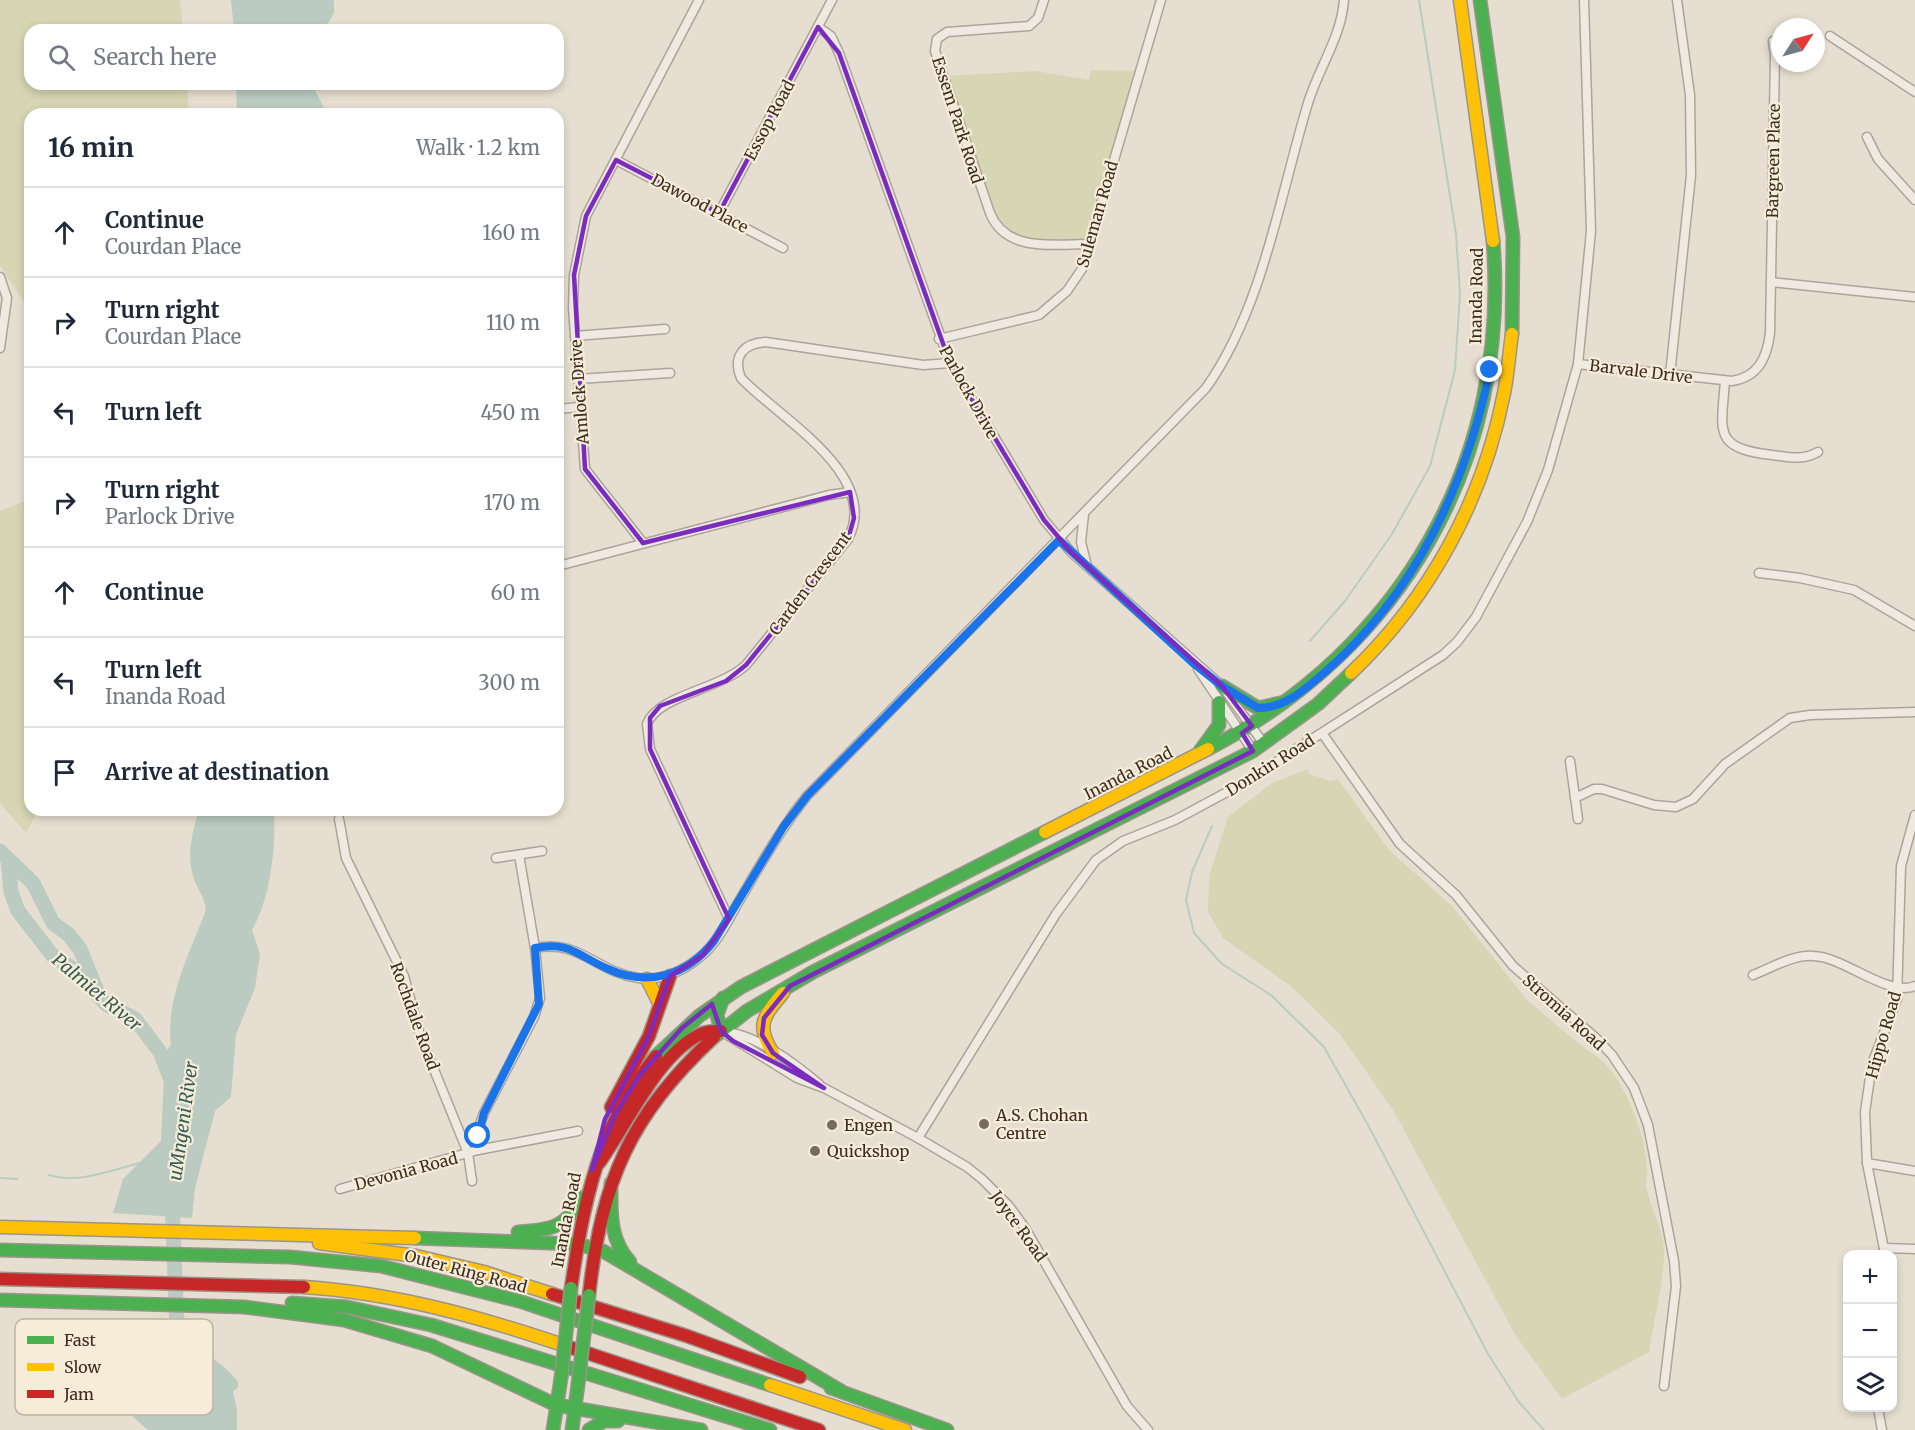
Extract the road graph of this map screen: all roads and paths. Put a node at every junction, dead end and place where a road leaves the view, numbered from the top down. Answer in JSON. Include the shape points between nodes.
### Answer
{"nodes":[{"id":1,"x":699,"y":0,"type":"edge"},
{"id":2,"x":832,"y":0,"type":"edge"},
{"id":3,"x":1044,"y":0,"type":"edge"},
{"id":4,"x":1161,"y":0,"type":"edge"},
{"id":5,"x":1344,"y":0,"type":"edge"},
{"id":6,"x":1460,"y":0,"type":"edge"},
{"id":7,"x":1480,"y":0,"type":"edge"},
{"id":8,"x":1584,"y":0,"type":"edge"},
{"id":9,"x":1677,"y":0,"type":"edge"},
{"id":10,"x":818,"y":27,"type":"junction"},
{"id":11,"x":1830,"y":36,"type":"dead end"},
{"id":12,"x":1775,"y":72,"type":"edge"},
{"id":13,"x":1915,"y":92,"type":"edge"},
{"id":14,"x":1867,"y":137,"type":"dead end"},
{"id":15,"x":616,"y":160,"type":"junction"},
{"id":16,"x":1915,"y":200,"type":"edge"},
{"id":17,"x":719,"y":213,"type":"junction"},
{"id":18,"x":1089,"y":244,"type":"junction"},
{"id":19,"x":783,"y":248,"type":"dead end"},
{"id":20,"x":0,"y":277,"type":"edge"},
{"id":21,"x":1771,"y":282,"type":"junction"},
{"id":22,"x":1915,"y":297,"type":"edge"},
{"id":23,"x":665,"y":329,"type":"dead end"},
{"id":24,"x":575,"y":336,"type":"junction"},
{"id":25,"x":939,"y":339,"type":"junction"},
{"id":26,"x":0,"y":348,"type":"edge"},
{"id":27,"x":950,"y":363,"type":"junction"},
{"id":28,"x":1578,"y":364,"type":"junction"},
{"id":29,"x":670,"y":373,"type":"dead end"},
{"id":30,"x":1670,"y":375,"type":"junction"},
{"id":31,"x":578,"y":379,"type":"junction"},
{"id":32,"x":1725,"y":381,"type":"junction"},
{"id":33,"x":580,"y":407,"type":"junction"},
{"id":34,"x":564,"y":408,"type":"edge"},
{"id":35,"x":1818,"y":452,"type":"dead end"},
{"id":36,"x":850,"y":492,"type":"junction"},
{"id":37,"x":1084,"y":513,"type":"junction"},
{"id":38,"x":1059,"y":540,"type":"junction"},
{"id":39,"x":643,"y":543,"type":"junction"},
{"id":40,"x":564,"y":564,"type":"edge"},
{"id":41,"x":1087,"y":566,"type":"junction"},
{"id":42,"x":1759,"y":573,"type":"dead end"},
{"id":43,"x":1915,"y":626,"type":"edge"},
{"id":44,"x":1193,"y":663,"type":"junction"},
{"id":45,"x":1222,"y":686,"type":"junction"},
{"id":46,"x":1290,"y":701,"type":"junction"},
{"id":47,"x":1219,"y":702,"type":"junction"},
{"id":48,"x":1915,"y":712,"type":"edge"},
{"id":49,"x":1247,"y":730,"type":"junction"},
{"id":50,"x":1322,"y":733,"type":"junction"},
{"id":51,"x":1258,"y":747,"type":"junction"},
{"id":52,"x":1193,"y":759,"type":"junction"},
{"id":53,"x":1570,"y":761,"type":"dead end"},
{"id":54,"x":1575,"y":798,"type":"junction"},
{"id":55,"x":1915,"y":818,"type":"edge"},
{"id":56,"x":339,"y":819,"type":"dead end"},
{"id":57,"x":1578,"y":819,"type":"dead end"},
{"id":58,"x":542,"y":851,"type":"dead end"},
{"id":59,"x":519,"y":855,"type":"junction"},
{"id":60,"x":496,"y":858,"type":"dead end"},
{"id":61,"x":729,"y":918,"type":"junction"},
{"id":62,"x":535,"y":948,"type":"junction"},
{"id":63,"x":1753,"y":975,"type":"dead end"},
{"id":64,"x":670,"y":976,"type":"junction"},
{"id":65,"x":647,"y":979,"type":"junction"},
{"id":66,"x":790,"y":986,"type":"junction"},
{"id":67,"x":1898,"y":986,"type":"junction"},
{"id":68,"x":1915,"y":986,"type":"edge"},
{"id":69,"x":724,"y":997,"type":"junction"},
{"id":70,"x":659,"y":1003,"type":"junction"},
{"id":71,"x":721,"y":1031,"type":"junction"},
{"id":72,"x":773,"y":1053,"type":"junction"},
{"id":73,"x":824,"y":1088,"type":"junction"},
{"id":74,"x":578,"y":1131,"type":"dead end"},
{"id":75,"x":918,"y":1138,"type":"junction"},
{"id":76,"x":478,"y":1150,"type":"junction"},
{"id":77,"x":468,"y":1154,"type":"junction"},
{"id":78,"x":1867,"y":1163,"type":"junction"},
{"id":79,"x":592,"y":1170,"type":"junction"},
{"id":80,"x":1915,"y":1171,"type":"edge"},
{"id":81,"x":472,"y":1181,"type":"dead end"},
{"id":82,"x":611,"y":1183,"type":"junction"},
{"id":83,"x":340,"y":1189,"type":"dead end"},
{"id":84,"x":584,"y":1197,"type":"junction"},
{"id":85,"x":1,"y":1227,"type":"edge"},
{"id":86,"x":443,"y":1236,"type":"junction"},
{"id":87,"x":291,"y":1237,"type":"junction"},
{"id":88,"x":576,"y":1244,"type":"junction"},
{"id":89,"x":594,"y":1248,"type":"junction"},
{"id":90,"x":1915,"y":1249,"type":"edge"},
{"id":91,"x":1,"y":1250,"type":"edge"},
{"id":92,"x":1885,"y":1250,"type":"edge"},
{"id":93,"x":1897,"y":1250,"type":"edge"},
{"id":94,"x":638,"y":1269,"type":"junction"},
{"id":95,"x":1,"y":1279,"type":"edge"},
{"id":96,"x":1,"y":1300,"type":"edge"},
{"id":97,"x":289,"y":1308,"type":"junction"},
{"id":98,"x":1664,"y":1386,"type":"dead end"},
{"id":99,"x":841,"y":1391,"type":"junction"},
{"id":100,"x":556,"y":1405,"type":"junction"},
{"id":101,"x":574,"y":1409,"type":"junction"},
{"id":102,"x":1879,"y":1412,"type":"edge"},
{"id":103,"x":642,"y":1420,"type":"junction"},
{"id":104,"x":554,"y":1430,"type":"edge"},
{"id":105,"x":572,"y":1430,"type":"edge"},
{"id":106,"x":589,"y":1430,"type":"edge"},
{"id":107,"x":701,"y":1430,"type":"edge"},
{"id":108,"x":770,"y":1430,"type":"edge"},
{"id":109,"x":819,"y":1430,"type":"edge"},
{"id":110,"x":905,"y":1430,"type":"edge"},
{"id":111,"x":947,"y":1430,"type":"edge"},
{"id":112,"x":1148,"y":1430,"type":"edge"},
{"id":113,"x":1882,"y":1430,"type":"edge"}],
"edges":[{"from":1,"to":15,"type":"street","name":"Amlock Drive"},
{"from":2,"to":10,"type":"street"},
{"from":3,"to":18,"type":"street","name":"Essem Park Road","via":[[1040,14],[1029,26],[946,32],[937,39],[935,51],[998,228],[1007,236],[1030,244]]},
{"from":4,"to":18,"type":"street","name":"Suleman Road"},
{"from":5,"to":37,"type":"street","via":[[1337,34],[1309,100],[1280,209],[1235,340],[1199,395]]},
{"from":6,"to":46,"type":"main road","name":"Inanda Road","via":[[1495,262],[1495,326],[1483,404],[1460,477],[1416,564],[1352,647]]},
{"from":7,"to":51,"type":"main road","name":"Inanda Road","via":[[1509,192],[1516,273],[1513,351],[1493,443],[1457,534],[1404,617],[1337,688]]},
{"from":8,"to":28,"type":"street","name":"Barvale Drive","via":[[1591,231]]},
{"from":9,"to":30,"type":"street","via":[[1690,95],[1691,175]]},
{"from":10,"to":17,"type":"street","name":"Essop Road"},
{"from":10,"to":25,"type":"street","name":"Parlock Drive","via":[[831,36],[839,53]]},
{"from":11,"to":13,"type":"street"},
{"from":12,"to":21,"type":"street","name":"Bargreen Place"},
{"from":14,"to":16,"type":"street","via":[[1878,159]]},
{"from":15,"to":17,"type":"street","name":"Dawood Place"},
{"from":15,"to":24,"type":"street","name":"Amlock Drive","via":[[586,216],[574,274]]},
{"from":17,"to":19,"type":"street","name":"Dawood Place"},
{"from":18,"to":25,"type":"street","name":"Suleman Road","via":[[1076,281],[1046,310],[1034,317]]},
{"from":20,"to":26,"type":"street","via":[[7,298]]},
{"from":21,"to":22,"type":"street"},
{"from":21,"to":32,"type":"street","name":"Barvale Drive","via":[[1770,333],[1763,361],[1747,377]]},
{"from":23,"to":24,"type":"street"},
{"from":24,"to":31,"type":"street","name":"Amlock Drive"},
{"from":25,"to":27,"type":"street","name":"Parlock Drive"},
{"from":27,"to":36,"type":"street","name":"Carden Crescent","via":[[923,365],[766,342],[743,350],[737,363],[741,378],[831,458]]},
{"from":27,"to":38,"type":"street","name":"Parlock Drive"},
{"from":28,"to":30,"type":"street","name":"Barvale Drive"},
{"from":28,"to":50,"type":"street","name":"Donkin Road","via":[[1548,470],[1530,514],[1472,623],[1443,655]]},
{"from":29,"to":31,"type":"street"},
{"from":30,"to":32,"type":"street","name":"Barvale Drive"},
{"from":31,"to":33,"type":"street","name":"Amlock Drive"},
{"from":32,"to":35,"type":"street","via":[[1722,422],[1732,446],[1744,452],[1798,459]]},
{"from":33,"to":34,"type":"street"},
{"from":33,"to":39,"type":"street","name":"Amlock Drive","via":[[585,469]]},
{"from":36,"to":39,"type":"street"},
{"from":36,"to":61,"type":"street","name":"Carden Crescent","via":[[854,518],[848,538],[746,665],[726,681],[660,706],[647,724],[650,749]]},
{"from":37,"to":38,"type":"street"},
{"from":37,"to":41,"type":"street","via":[[1081,542]]},
{"from":38,"to":41,"type":"street","name":"Parlock Drive"},
{"from":38,"to":61,"type":"street","via":[[807,796],[784,826]]},
{"from":39,"to":40,"type":"street"},
{"from":41,"to":44,"type":"street","name":"Parlock Drive"},
{"from":42,"to":43,"type":"street","via":[[1854,590]]},
{"from":44,"to":45,"type":"street","name":"Parlock Drive"},
{"from":44,"to":47,"type":"street","name":"Parlock Drive"},
{"from":45,"to":46,"type":"main road","via":[[1258,708]]},
{"from":45,"to":49,"type":"street","name":"Parlock Drive"},
{"from":46,"to":49,"type":"main road","name":"Inanda Road"},
{"from":47,"to":49,"type":"street","name":"Parlock Drive"},
{"from":47,"to":52,"type":"main road","via":[[1215,734]]},
{"from":48,"to":54,"type":"street","via":[[1790,718],[1719,769],[1693,800],[1676,807],[1654,805],[1602,789]]},
{"from":49,"to":51,"type":"street","name":"Parlock Drive"},
{"from":49,"to":52,"type":"main road","name":"Inanda Road"},
{"from":50,"to":75,"type":"street","name":"Donkin Road","via":[[1202,807],[1123,841],[1096,860],[1056,914]]},
{"from":50,"to":98,"type":"street","name":"Stromia Road","via":[[1400,844],[1456,896],[1513,966],[1605,1047],[1634,1088],[1648,1125],[1674,1261],[1676,1286]]},
{"from":51,"to":66,"type":"main road","name":"Inanda Road"},
{"from":52,"to":69,"type":"main road","name":"Inanda Road"},
{"from":53,"to":54,"type":"street"},
{"from":54,"to":57,"type":"street"},
{"from":55,"to":67,"type":"street","name":"Hippo Road","via":[[1901,866]]},
{"from":56,"to":77,"type":"street","name":"Rochdale Road","via":[[346,858],[404,976],[420,1035]]},
{"from":58,"to":59,"type":"street"},
{"from":59,"to":60,"type":"street"},
{"from":59,"to":62,"type":"street"},
{"from":61,"to":64,"type":"street","via":[[702,956]]},
{"from":62,"to":65,"type":"street","via":[[563,945],[609,970]]},
{"from":62,"to":76,"type":"street","via":[[539,1004],[484,1113]]},
{"from":63,"to":67,"type":"street","via":[[1796,958],[1817,956]]},
{"from":64,"to":65,"type":"street"},
{"from":64,"to":70,"type":"main road"},
{"from":65,"to":70,"type":"main road"},
{"from":66,"to":71,"type":"main road","name":"Inanda Road"},
{"from":66,"to":72,"type":"main road","via":[[761,1024],[762,1035]]},
{"from":67,"to":68,"type":"street"},
{"from":67,"to":78,"type":"street","name":"Hippo Road","via":[[1896,1002],[1870,1068],[1865,1122]]},
{"from":69,"to":71,"type":"main road","via":[[717,1015]]},
{"from":69,"to":79,"type":"main road","name":"Inanda Road","via":[[682,1028],[639,1076],[616,1113]]},
{"from":70,"to":79,"type":"main road","via":[[649,1036],[605,1119]]},
{"from":71,"to":72,"type":"street","name":"Joyce Road","via":[[739,1033]]},
{"from":71,"to":73,"type":"street","name":"Joyce Road","via":[[797,1078]]},
{"from":71,"to":79,"type":"main road","via":[[711,1029],[700,1034],[658,1074],[606,1155]]},
{"from":71,"to":82,"type":"main road","name":"Inanda Road","via":[[655,1104]]},
{"from":72,"to":73,"type":"street","name":"Joyce Road","via":[[802,1069]]},
{"from":73,"to":75,"type":"street","name":"Joyce Road"},
{"from":74,"to":76,"type":"street","name":"Devonia Road"},
{"from":75,"to":112,"type":"street","name":"Joyce Road","via":[[967,1167],[1009,1206],[1041,1254],[1127,1406]]},
{"from":76,"to":77,"type":"street","name":"Devonia Road"},
{"from":77,"to":81,"type":"street","name":"Rochdale Road"},
{"from":77,"to":83,"type":"street","name":"Devonia Road"},
{"from":78,"to":80,"type":"street"},
{"from":78,"to":92,"type":"street","name":"Hippo Road"},
{"from":79,"to":84,"type":"main road","name":"Inanda Road"},
{"from":82,"to":89,"type":"main road","name":"Inanda Road"},
{"from":82,"to":94,"type":"main road","via":[[613,1237],[624,1257]]},
{"from":84,"to":86,"type":"main road","via":[[571,1218],[552,1230]]},
{"from":84,"to":88,"type":"main road","name":"Inanda Road"},
{"from":85,"to":87,"type":"main road","via":[[242,1232]]},
{"from":86,"to":87,"type":"main road"},
{"from":86,"to":88,"type":"main road"},
{"from":87,"to":99,"type":"main road","via":[[416,1256],[484,1272],[687,1336]]},
{"from":88,"to":89,"type":"main road"},
{"from":88,"to":100,"type":"main road","name":"Inanda Road","bridge":true},
{"from":89,"to":94,"type":"main road"},
{"from":89,"to":101,"type":"main road","name":"Inanda Road","bridge":true},
{"from":90,"to":93,"type":"street"},
{"from":91,"to":110,"type":"main road","name":"Outer Ring Road","via":[[290,1257],[381,1266],[489,1293]]},
{"from":94,"to":99,"type":"main road"},
{"from":95,"to":109,"type":"main road","via":[[290,1286],[398,1298],[488,1320]]},
{"from":96,"to":97,"type":"main road"},
{"from":97,"to":100,"type":"main road","via":[[432,1346]]},
{"from":97,"to":108,"type":"main road","via":[[347,1307],[431,1325]]},
{"from":99,"to":111,"type":"main road"},
{"from":100,"to":101,"type":"main road"},
{"from":100,"to":104,"type":"main road","name":"Inanda Road"},
{"from":101,"to":103,"type":"main road"},
{"from":101,"to":105,"type":"main road","name":"Inanda Road"},
{"from":102,"to":113,"type":"street"},
{"from":103,"to":106,"type":"main road","via":[[604,1421]]},
{"from":103,"to":107,"type":"main road"}]}
